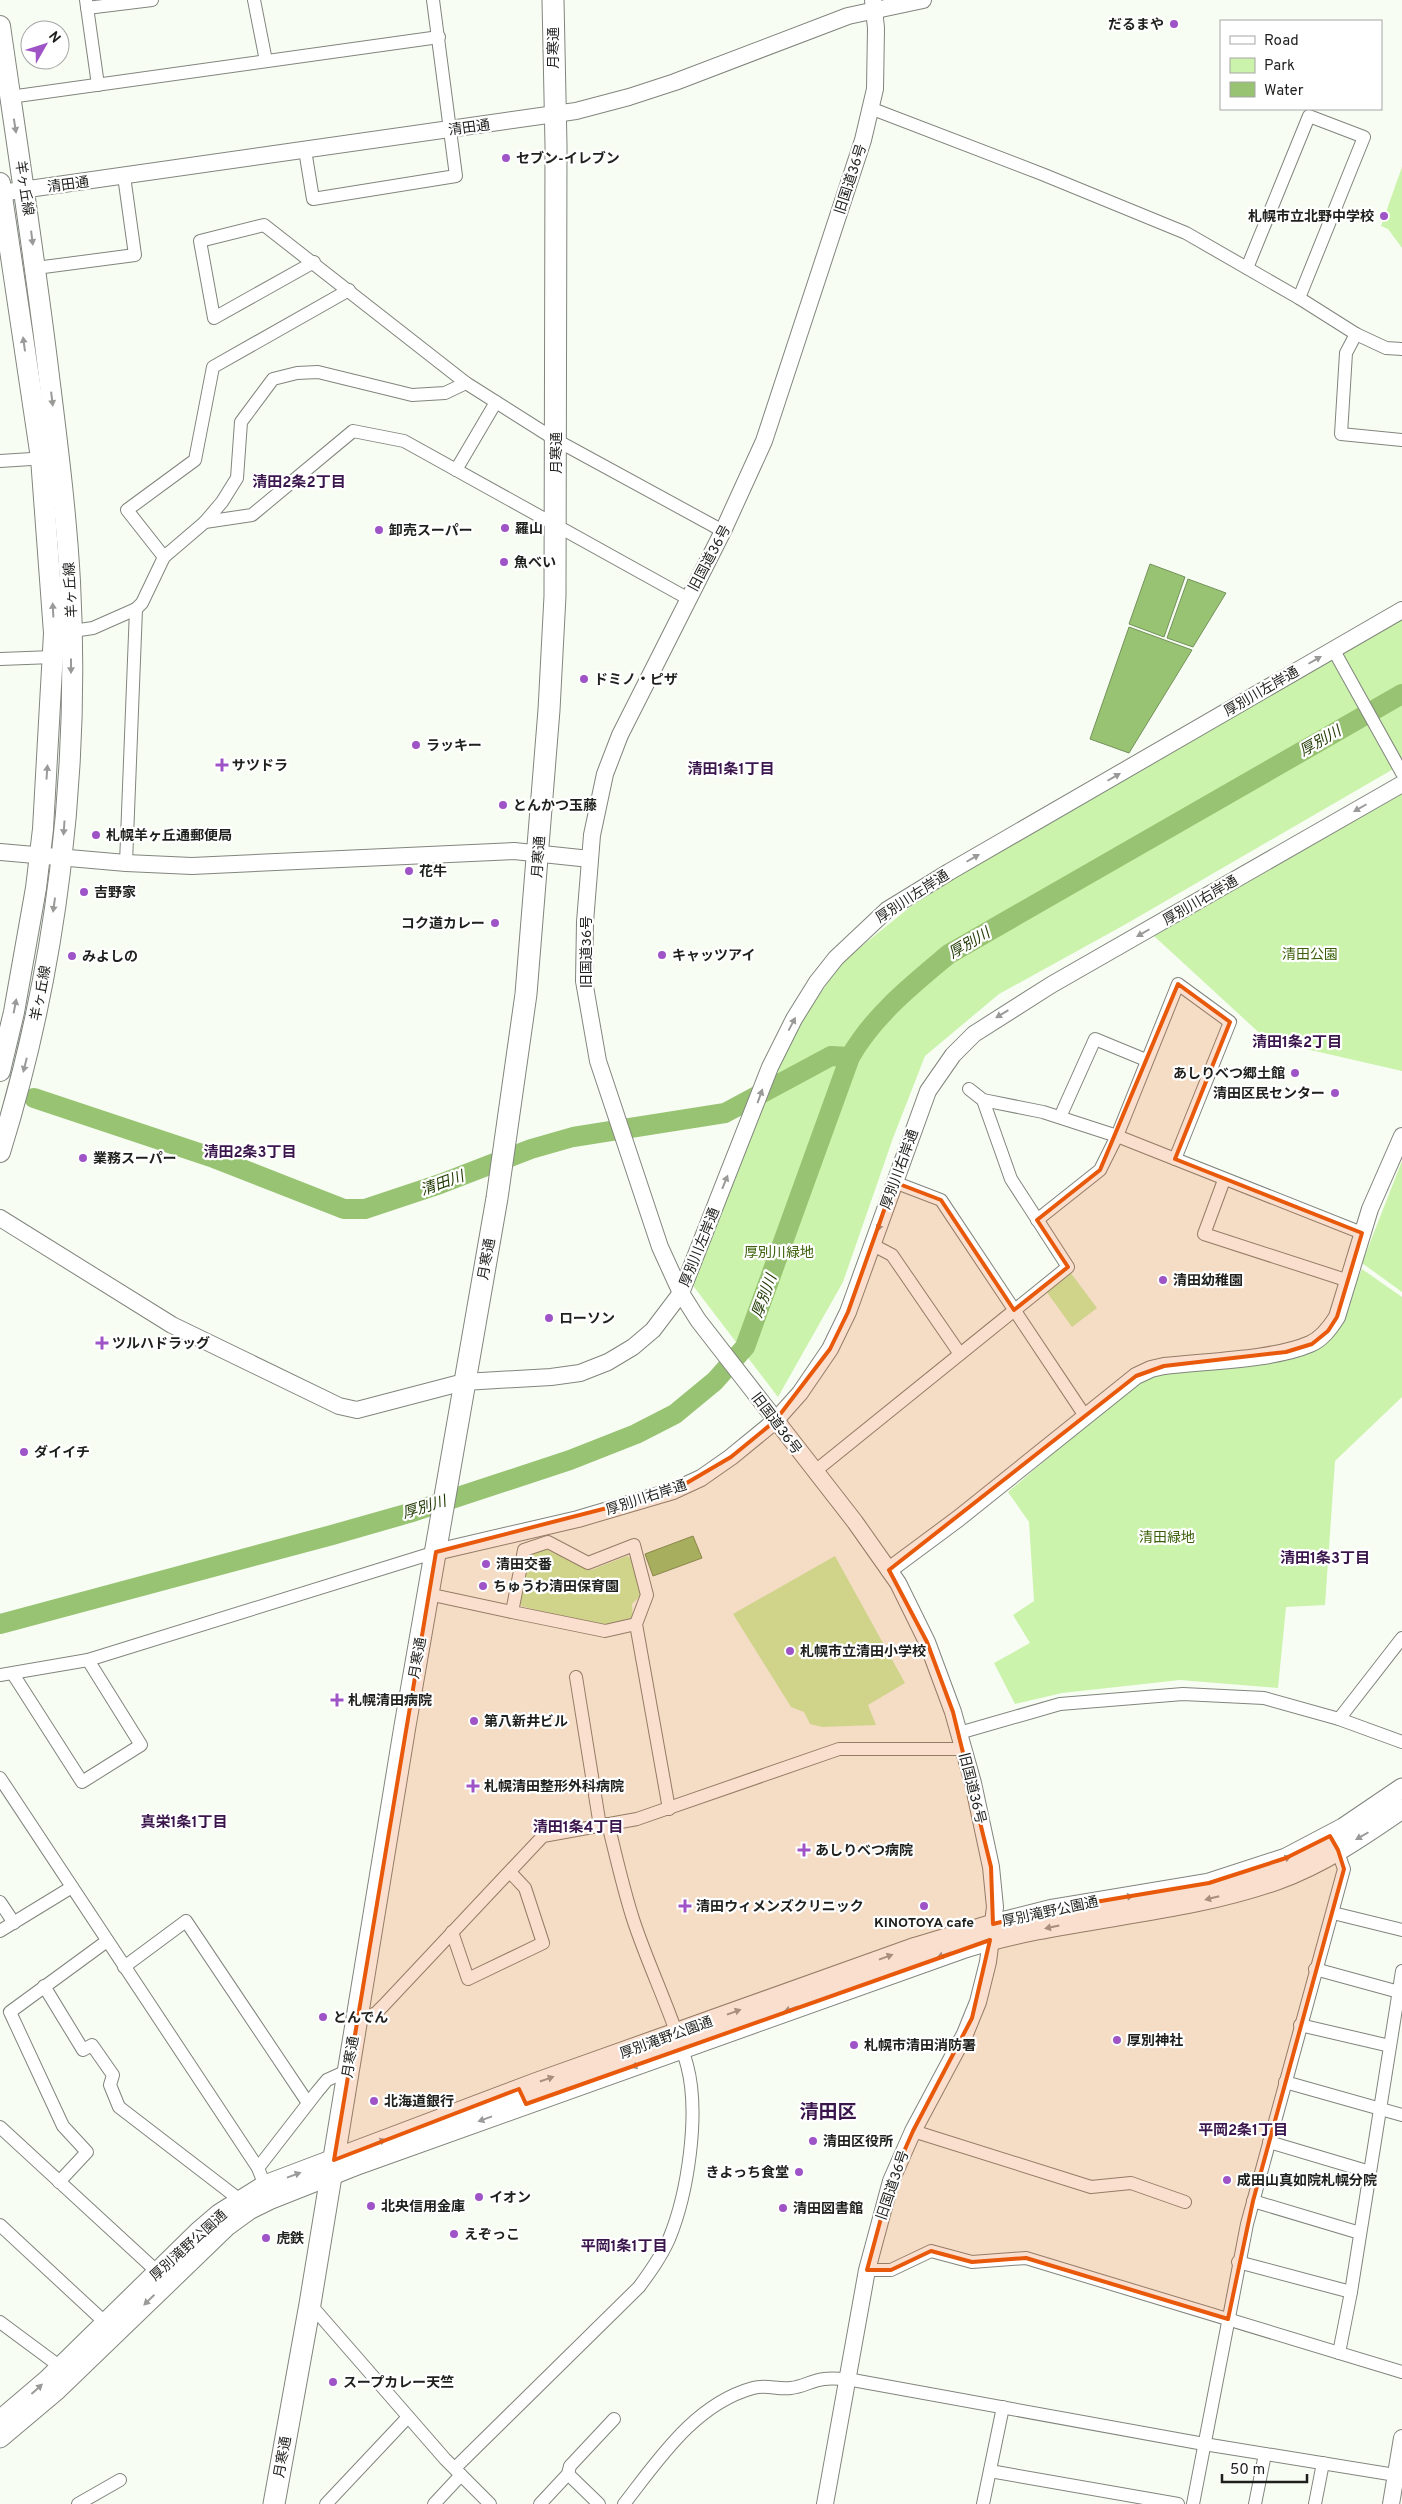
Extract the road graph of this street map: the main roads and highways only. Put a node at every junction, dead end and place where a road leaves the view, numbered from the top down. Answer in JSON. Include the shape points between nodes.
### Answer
{"nodes":[{"id":1,"x":553,"y":0,"type":"edge"},
{"id":2,"x":0,"y":26,"type":"edge"},
{"id":3,"x":0,"y":189,"type":"edge"},
{"id":4,"x":50,"y":458,"type":"junction"},
{"id":5,"x":63,"y":632,"type":"junction"},
{"id":6,"x":0,"y":1071,"type":"edge"},
{"id":7,"x":0,"y":1152,"type":"edge"},
{"id":8,"x":1402,"y":1788,"type":"edge"},
{"id":9,"x":1402,"y":1809,"type":"edge"},
{"id":10,"x":1334,"y":1843,"type":"junction"},
{"id":11,"x":332,"y":2168,"type":"junction"},
{"id":12,"x":264,"y":2184,"type":"junction"},
{"id":13,"x":163,"y":2277,"type":"junction"},
{"id":14,"x":66,"y":2371,"type":"junction"},
{"id":15,"x":0,"y":2420,"type":"edge"},
{"id":16,"x":0,"y":2438,"type":"edge"},
{"id":17,"x":274,"y":2504,"type":"edge"}],
"edges":[{"from":1,"to":11,"type":"highway","name":"月寒通","via":[[555,525],[550,681],[526,994],[497,1198]]},
{"from":2,"to":4,"type":"main road","name":"羊ヶ丘線","one_way":true,"via":[[36,268]]},
{"from":4,"to":3,"type":"main road","name":"羊ヶ丘線","one_way":true},
{"from":4,"to":5,"type":"main road","name":"羊ヶ丘線"},
{"from":6,"to":5,"type":"main road","name":"羊ヶ丘線","one_way":true,"via":[[36,888],[53,657]]},
{"from":5,"to":7,"type":"main road","name":"羊ヶ丘線","one_way":true,"via":[[72,721],[62,857],[32,1034]]},
{"from":8,"to":10,"type":"main road","name":"厚別滝野公園通"},
{"from":9,"to":10,"type":"main road","name":"厚別滝野公園通","one_way":true},
{"from":10,"to":11,"type":"main road","name":"厚別滝野公園通","via":[[1209,1883],[1053,1909],[992,1932],[916,1947],[679,2041]]},
{"from":11,"to":12,"type":"main road","name":"厚別滝野公園通"},
{"from":11,"to":17,"type":"highway","name":"月寒通"},
{"from":12,"to":13,"type":"main road","name":"厚別滝野公園通","via":[[198,2232]]},
{"from":12,"to":13,"type":"main road","name":"厚別滝野公園通","via":[[249,2210]]},
{"from":13,"to":14,"type":"main road","name":"厚別滝野公園通"},
{"from":15,"to":14,"type":"main road","name":"厚別滝野公園通","one_way":true},
{"from":14,"to":16,"type":"main road","name":"厚別滝野公園通","via":[[32,2413]]}]}
